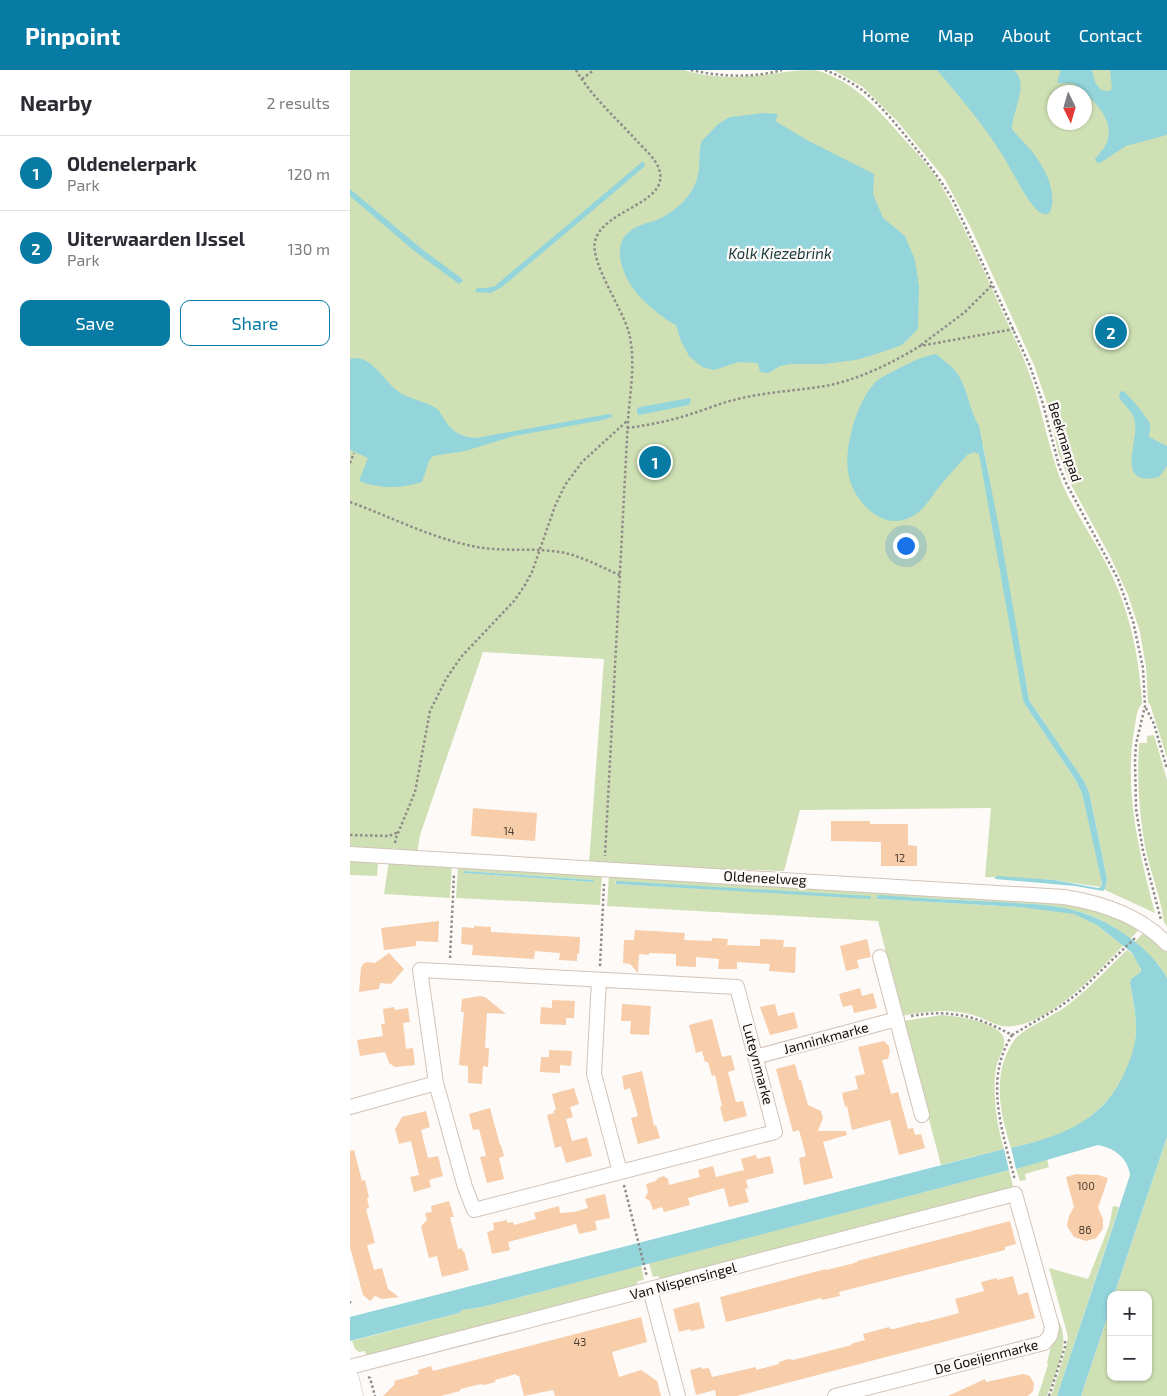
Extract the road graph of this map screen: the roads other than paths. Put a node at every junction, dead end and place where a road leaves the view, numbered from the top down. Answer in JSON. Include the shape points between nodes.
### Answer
{"nodes":[{"id":1,"x":350,"y":854,"type":"edge"},
{"id":2,"x":1167,"y":944,"type":"edge"},
{"id":3,"x":880,"y":957,"type":"dead end"},
{"id":4,"x":599,"y":980,"type":"junction"},
{"id":5,"x":897,"y":1019,"type":"junction"},
{"id":6,"x":755,"y":1057,"type":"junction"},
{"id":7,"x":436,"y":1083,"type":"junction"},
{"id":8,"x":350,"y":1107,"type":"edge"},
{"id":9,"x":922,"y":1115,"type":"dead end"},
{"id":10,"x":620,"y":1172,"type":"junction"},
{"id":11,"x":1015,"y":1187,"type":"joint"},
{"id":12,"x":650,"y":1289,"type":"junction"},
{"id":13,"x":350,"y":1367,"type":"edge"},
{"id":14,"x":350,"y":1379,"type":"edge"},
{"id":15,"x":354,"y":1396,"type":"edge"},
{"id":16,"x":678,"y":1396,"type":"edge"},
{"id":17,"x":835,"y":1396,"type":"edge"}],
"edges":[{"from":1,"to":2,"type":"street","name":"Oldeneelweg","via":[[1064,897],[1095,903],[1147,925]]},
{"from":3,"to":5,"type":"street"},
{"from":4,"to":6,"type":"street","name":"Luteynmarke","via":[[737,987]]},
{"from":4,"to":7,"type":"street","name":"Luteynmarke","via":[[420,970]]},
{"from":4,"to":10,"type":"street","via":[[594,1074]]},
{"from":5,"to":6,"type":"street","name":"Janninkmarke"},
{"from":5,"to":9,"type":"street"},
{"from":6,"to":10,"type":"street","name":"Luteynmarke","via":[[775,1132]]},
{"from":7,"to":8,"type":"street"},
{"from":7,"to":10,"type":"street","name":"Luteynmarke","via":[[474,1210]]},
{"from":11,"to":12,"type":"street","name":"Van Nispensingel"},
{"from":11,"to":17,"type":"street","name":"De Goeijenmarke","via":[[1052,1326],[1044,1343]]},
{"from":12,"to":13,"type":"street","name":"Van Nispensingel"},
{"from":12,"to":16,"type":"street"},
{"from":14,"to":15,"type":"street"}]}
